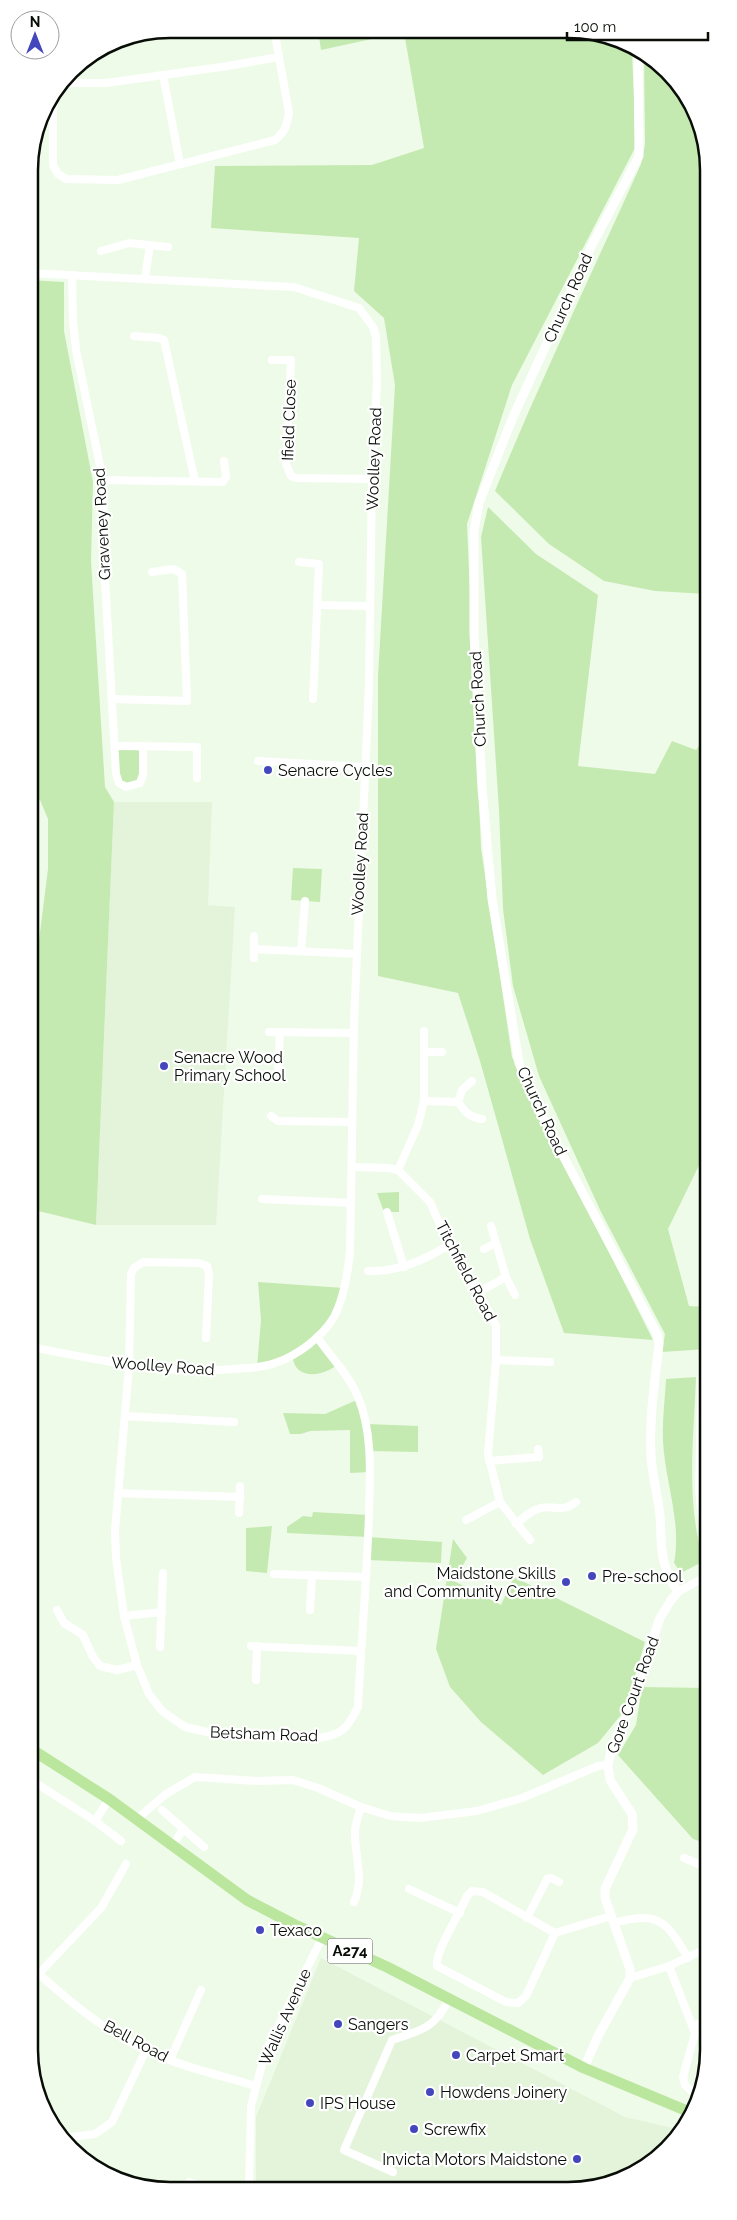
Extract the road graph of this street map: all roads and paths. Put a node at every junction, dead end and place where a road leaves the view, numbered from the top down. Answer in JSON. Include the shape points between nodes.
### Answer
{"nodes":[{"id":1,"x":276,"y":38,"type":"edge"},
{"id":2,"x":279,"y":56,"type":"junction"},
{"id":3,"x":638,"y":58,"type":"edge"},
{"id":4,"x":163,"y":75,"type":"junction"},
{"id":5,"x":70,"y":83,"type":"edge"},
{"id":6,"x":52,"y":110,"type":"edge"},
{"id":7,"x":180,"y":164,"type":"junction"},
{"id":8,"x":150,"y":245,"type":"junction"},
{"id":9,"x":168,"y":247,"type":"dead end"},
{"id":10,"x":101,"y":251,"type":"dead end"},
{"id":11,"x":38,"y":273,"type":"edge"},
{"id":12,"x":72,"y":274,"type":"junction"},
{"id":13,"x":145,"y":278,"type":"junction"},
{"id":14,"x":134,"y":336,"type":"dead end"},
{"id":15,"x":272,"y":360,"type":"dead end"},
{"id":16,"x":224,"y":461,"type":"dead end"},
{"id":17,"x":372,"y":479,"type":"junction"},
{"id":18,"x":103,"y":480,"type":"junction"},
{"id":19,"x":195,"y":481,"type":"junction"},
{"id":20,"x":300,"y":562,"type":"dead end"},
{"id":21,"x":152,"y":572,"type":"dead end"},
{"id":22,"x":318,"y":605,"type":"junction"},
{"id":23,"x":369,"y":606,"type":"junction"},
{"id":24,"x":112,"y":699,"type":"junction"},
{"id":25,"x":313,"y":699,"type":"dead end"},
{"id":26,"x":115,"y":746,"type":"junction"},
{"id":27,"x":143,"y":746,"type":"junction"},
{"id":28,"x":258,"y":761,"type":"dead end"},
{"id":29,"x":365,"y":767,"type":"junction"},
{"id":30,"x":197,"y":778,"type":"dead end"},
{"id":31,"x":305,"y":901,"type":"dead end"},
{"id":32,"x":254,"y":936,"type":"dead end"},
{"id":33,"x":254,"y":948,"type":"junction"},
{"id":34,"x":301,"y":951,"type":"junction"},
{"id":35,"x":357,"y":954,"type":"junction"},
{"id":36,"x":254,"y":958,"type":"dead end"},
{"id":37,"x":269,"y":1032,"type":"dead end"},
{"id":38,"x":280,"y":1032,"type":"junction"},
{"id":39,"x":424,"y":1032,"type":"dead end"},
{"id":40,"x":354,"y":1033,"type":"junction"},
{"id":41,"x":424,"y":1052,"type":"junction"},
{"id":42,"x":442,"y":1052,"type":"dead end"},
{"id":43,"x":278,"y":1071,"type":"dead end"},
{"id":44,"x":472,"y":1081,"type":"dead end"},
{"id":45,"x":424,"y":1101,"type":"junction"},
{"id":46,"x":458,"y":1102,"type":"junction"},
{"id":47,"x":271,"y":1116,"type":"dead end"},
{"id":48,"x":482,"y":1119,"type":"dead end"},
{"id":49,"x":352,"y":1122,"type":"junction"},
{"id":50,"x":352,"y":1167,"type":"junction"},
{"id":51,"x":398,"y":1170,"type":"junction"},
{"id":52,"x":262,"y":1199,"type":"dead end"},
{"id":53,"x":351,"y":1203,"type":"junction"},
{"id":54,"x":388,"y":1212,"type":"dead end"},
{"id":55,"x":491,"y":1226,"type":"dead end"},
{"id":56,"x":496,"y":1244,"type":"junction"},
{"id":57,"x":449,"y":1245,"type":"junction"},
{"id":58,"x":484,"y":1249,"type":"dead end"},
{"id":59,"x":404,"y":1267,"type":"junction"},
{"id":60,"x":368,"y":1271,"type":"dead end"},
{"id":61,"x":506,"y":1277,"type":"junction"},
{"id":62,"x":479,"y":1292,"type":"junction"},
{"id":63,"x":515,"y":1295,"type":"dead end"},
{"id":64,"x":317,"y":1337,"type":"junction"},
{"id":65,"x":206,"y":1338,"type":"dead end"},
{"id":66,"x":38,"y":1349,"type":"edge"},
{"id":67,"x":496,"y":1360,"type":"junction"},
{"id":68,"x":550,"y":1362,"type":"dead end"},
{"id":69,"x":129,"y":1366,"type":"junction"},
{"id":70,"x":125,"y":1416,"type":"junction"},
{"id":71,"x":234,"y":1422,"type":"dead end"},
{"id":72,"x":538,"y":1449,"type":"dead end"},
{"id":73,"x":489,"y":1462,"type":"junction"},
{"id":74,"x":240,"y":1486,"type":"dead end"},
{"id":75,"x":118,"y":1493,"type":"junction"},
{"id":76,"x":240,"y":1497,"type":"junction"},
{"id":77,"x":500,"y":1502,"type":"junction"},
{"id":78,"x":576,"y":1502,"type":"dead end"},
{"id":79,"x":239,"y":1513,"type":"dead end"},
{"id":80,"x":466,"y":1520,"type":"dead end"},
{"id":81,"x":516,"y":1524,"type":"junction"},
{"id":82,"x":530,"y":1540,"type":"dead end"},
{"id":83,"x":163,"y":1573,"type":"dead end"},
{"id":84,"x":274,"y":1574,"type":"dead end"},
{"id":85,"x":312,"y":1575,"type":"junction"},
{"id":86,"x":366,"y":1576,"type":"junction"},
{"id":87,"x":699,"y":1580,"type":"edge"},
{"id":88,"x":678,"y":1592,"type":"junction"},
{"id":89,"x":57,"y":1610,"type":"dead end"},
{"id":90,"x":310,"y":1610,"type":"dead end"},
{"id":91,"x":162,"y":1612,"type":"junction"},
{"id":92,"x":124,"y":1616,"type":"junction"},
{"id":93,"x":160,"y":1647,"type":"dead end"},
{"id":94,"x":360,"y":1651,"type":"junction"},
{"id":95,"x":137,"y":1665,"type":"junction"},
{"id":96,"x":256,"y":1680,"type":"dead end"},
{"id":97,"x":38,"y":1753,"type":"edge"},
{"id":98,"x":608,"y":1765,"type":"junction"},
{"id":99,"x":38,"y":1784,"type":"edge"},
{"id":100,"x":109,"y":1799,"type":"junction"},
{"id":101,"x":362,"y":1807,"type":"junction"},
{"id":102,"x":162,"y":1810,"type":"dead end"},
{"id":103,"x":137,"y":1819,"type":"junction"},
{"id":104,"x":95,"y":1821,"type":"junction"},
{"id":105,"x":183,"y":1829,"type":"junction"},
{"id":106,"x":121,"y":1841,"type":"dead end"},
{"id":107,"x":172,"y":1846,"type":"junction"},
{"id":108,"x":204,"y":1847,"type":"dead end"},
{"id":109,"x":684,"y":1858,"type":"dead end"},
{"id":110,"x":126,"y":1864,"type":"dead end"},
{"id":111,"x":699,"y":1864,"type":"edge"},
{"id":112,"x":559,"y":1882,"type":"dead end"},
{"id":113,"x":409,"y":1889,"type":"dead end"},
{"id":114,"x":354,"y":1902,"type":"dead end"},
{"id":115,"x":460,"y":1913,"type":"junction"},
{"id":116,"x":527,"y":1918,"type":"junction"},
{"id":117,"x":613,"y":1920,"type":"junction"},
{"id":118,"x":555,"y":1933,"type":"junction"},
{"id":119,"x":322,"y":1938,"type":"junction"},
{"id":120,"x":699,"y":1952,"type":"edge"},
{"id":121,"x":688,"y":1958,"type":"junction"},
{"id":122,"x":669,"y":1966,"type":"junction"},
{"id":123,"x":39,"y":1974,"type":"joint"},
{"id":124,"x":630,"y":1978,"type":"junction"},
{"id":125,"x":201,"y":1990,"type":"dead end"},
{"id":126,"x":449,"y":1999,"type":"junction"},
{"id":127,"x":699,"y":2024,"type":"edge"},
{"id":128,"x":693,"y":2027,"type":"junction"},
{"id":129,"x":146,"y":2050,"type":"junction"},
{"id":130,"x":170,"y":2060,"type":"junction"},
{"id":131,"x":584,"y":2068,"type":"junction"},
{"id":132,"x":256,"y":2086,"type":"junction"},
{"id":133,"x":693,"y":2091,"type":"edge"},
{"id":134,"x":684,"y":2111,"type":"edge"},
{"id":135,"x":70,"y":2137,"type":"edge"},
{"id":136,"x":393,"y":2172,"type":"dead end"},
{"id":137,"x":249,"y":2182,"type":"edge"}],
"edges":[{"from":1,"to":2,"type":"street"},
{"from":2,"to":4,"type":"street"},
{"from":2,"to":7,"type":"street","via":[[289,113],[283,134],[275,140]]},
{"from":3,"to":88,"type":"street","name":"Church Road","via":[[640,156],[591,247],[513,417],[479,503],[474,530],[474,634],[492,899],[519,1062],[540,1112],[657,1334],[659,1344],[651,1410],[653,1482],[660,1514],[661,1555],[669,1579]]},
{"from":4,"to":5,"type":"street"},
{"from":4,"to":7,"type":"street"},
{"from":6,"to":7,"type":"street","via":[[52,165],[66,179],[118,180]]},
{"from":8,"to":9,"type":"street"},
{"from":8,"to":10,"type":"street","via":[[129,243]]},
{"from":8,"to":13,"type":"street"},
{"from":11,"to":12,"type":"street","name":"Woolley Road"},
{"from":12,"to":13,"type":"street","name":"Woolley Road"},
{"from":12,"to":18,"type":"street","name":"Graveney Road","via":[[76,350]]},
{"from":13,"to":17,"type":"street","name":"Woolley Road","via":[[294,287],[359,308],[376,337]]},
{"from":14,"to":19,"type":"street","via":[[164,340]]},
{"from":15,"to":17,"type":"street","name":"Ifield Close","via":[[291,360],[286,464],[291,476]]},
{"from":16,"to":19,"type":"street","via":[[226,477],[223,482]]},
{"from":17,"to":23,"type":"street","name":"Woolley Road"},
{"from":18,"to":19,"type":"street"},
{"from":18,"to":24,"type":"street","name":"Graveney Road","via":[[104,579]]},
{"from":20,"to":22,"type":"street","via":[[319,564]]},
{"from":21,"to":24,"type":"street","via":[[174,569],[182,574],[187,701]]},
{"from":22,"to":23,"type":"street"},
{"from":22,"to":25,"type":"street"},
{"from":23,"to":29,"type":"street","name":"Woolley Road"},
{"from":24,"to":26,"type":"street","name":"Graveney Road"},
{"from":26,"to":27,"type":"street"},
{"from":26,"to":27,"type":"street","name":"Graveney Road","via":[[119,783],[126,787],[140,783]]},
{"from":27,"to":30,"type":"street","via":[[197,747]]},
{"from":28,"to":29,"type":"street"},
{"from":29,"to":35,"type":"street","name":"Woolley Road"},
{"from":31,"to":34,"type":"street"},
{"from":32,"to":33,"type":"street"},
{"from":33,"to":34,"type":"street"},
{"from":33,"to":36,"type":"street"},
{"from":34,"to":35,"type":"street"},
{"from":35,"to":40,"type":"street","name":"Woolley Road"},
{"from":37,"to":38,"type":"street"},
{"from":38,"to":40,"type":"street"},
{"from":38,"to":43,"type":"street"},
{"from":39,"to":41,"type":"street"},
{"from":40,"to":49,"type":"street","name":"Woolley Road"},
{"from":41,"to":42,"type":"street"},
{"from":41,"to":45,"type":"street"},
{"from":44,"to":46,"type":"street","via":[[462,1090]]},
{"from":45,"to":46,"type":"street"},
{"from":45,"to":51,"type":"street","via":[[418,1125]]},
{"from":46,"to":48,"type":"street","via":[[473,1118]]},
{"from":47,"to":49,"type":"street","via":[[278,1121]]},
{"from":49,"to":50,"type":"street","name":"Woolley Road"},
{"from":50,"to":51,"type":"street"},
{"from":50,"to":53,"type":"street","name":"Woolley Road"},
{"from":51,"to":57,"type":"street","name":"Titchfield Road","via":[[430,1202]]},
{"from":52,"to":53,"type":"street"},
{"from":53,"to":64,"type":"street","name":"Woolley Road","via":[[350,1251],[344,1288],[334,1317]]},
{"from":54,"to":59,"type":"street"},
{"from":55,"to":56,"type":"street"},
{"from":56,"to":58,"type":"street"},
{"from":56,"to":61,"type":"street"},
{"from":57,"to":59,"type":"street"},
{"from":57,"to":62,"type":"street","name":"Titchfield Road"},
{"from":59,"to":60,"type":"street","via":[[385,1272]]},
{"from":61,"to":62,"type":"street"},
{"from":61,"to":63,"type":"street"},
{"from":62,"to":67,"type":"street","name":"Titchfield Road","via":[[496,1326]]},
{"from":64,"to":69,"type":"street","name":"Woolley Road","via":[[292,1356],[257,1367],[206,1371]]},
{"from":64,"to":86,"type":"street","name":"Betsham Road","via":[[353,1387],[366,1424],[370,1472]]},
{"from":65,"to":69,"type":"street","name":"Betsham Road","via":[[209,1274],[206,1266],[199,1263],[144,1262],[131,1274]]},
{"from":66,"to":69,"type":"street","name":"Woolley Road"},
{"from":67,"to":68,"type":"street"},
{"from":67,"to":73,"type":"street","name":"Titchfield Road"},
{"from":69,"to":70,"type":"street","name":"Betsham Road"},
{"from":70,"to":71,"type":"street"},
{"from":70,"to":75,"type":"street","name":"Betsham Road"},
{"from":72,"to":73,"type":"street","via":[[539,1457]]},
{"from":73,"to":77,"type":"street","name":"Titchfield Road"},
{"from":74,"to":76,"type":"street"},
{"from":75,"to":76,"type":"street"},
{"from":75,"to":92,"type":"street","name":"Betsham Road","via":[[116,1558]]},
{"from":76,"to":79,"type":"street"},
{"from":77,"to":80,"type":"street"},
{"from":77,"to":81,"type":"street","name":"Titchfield Road"},
{"from":78,"to":81,"type":"street","via":[[568,1508],[540,1508]]},
{"from":81,"to":82,"type":"street","name":"Titchfield Road"},
{"from":83,"to":91,"type":"street"},
{"from":84,"to":85,"type":"street"},
{"from":85,"to":86,"type":"street"},
{"from":85,"to":90,"type":"street"},
{"from":86,"to":94,"type":"street","name":"Betsham Road"},
{"from":87,"to":88,"type":"street"},
{"from":88,"to":98,"type":"street","name":"Gore Court Road","via":[[660,1618]]},
{"from":89,"to":95,"type":"street","via":[[64,1622],[84,1635],[100,1666],[116,1670]]},
{"from":91,"to":92,"type":"street"},
{"from":91,"to":93,"type":"street"},
{"from":92,"to":95,"type":"street","name":"Betsham Road"},
{"from":94,"to":95,"type":"street","name":"Betsham Road","via":[[358,1707],[350,1723],[335,1736],[318,1738],[207,1732],[186,1727],[162,1711],[149,1694]]},
{"from":94,"to":96,"type":"street","via":[[254,1646]]},
{"from":97,"to":100,"type":"main road","number":"A274"},
{"from":98,"to":101,"type":"street","name":"Gore Court Road","via":[[598,1766],[522,1798],[477,1811],[420,1818],[390,1816]]},
{"from":98,"to":117,"type":"street","via":[[610,1780],[634,1821],[605,1889]]},
{"from":99,"to":104,"type":"street"},
{"from":100,"to":103,"type":"main road","number":"A274"},
{"from":100,"to":104,"type":"street"},
{"from":101,"to":103,"type":"street","name":"Gore Court Road","via":[[293,1780],[195,1777],[166,1794]]},
{"from":101,"to":114,"type":"street","via":[[355,1831],[360,1870]]},
{"from":102,"to":105,"type":"street"},
{"from":103,"to":107,"type":"main road","number":"A274"},
{"from":104,"to":106,"type":"street"},
{"from":105,"to":107,"type":"street"},
{"from":105,"to":108,"type":"street"},
{"from":107,"to":119,"type":"main road","number":"A274","via":[[247,1900]]},
{"from":109,"to":111,"type":"street"},
{"from":110,"to":123,"type":"street","via":[[101,1908]]},
{"from":112,"to":116,"type":"street","via":[[547,1879]]},
{"from":113,"to":115,"type":"street"},
{"from":115,"to":116,"type":"street","via":[[467,1896],[477,1890]]},
{"from":115,"to":118,"type":"street","via":[[436,1960],[437,1966],[506,2002],[518,2003],[526,1996]]},
{"from":116,"to":118,"type":"street"},
{"from":117,"to":118,"type":"street"},
{"from":117,"to":121,"type":"street","via":[[654,1919],[673,1932]]},
{"from":117,"to":124,"type":"street","via":[[630,1968]]},
{"from":119,"to":126,"type":"main road","number":"A274"},
{"from":119,"to":132,"type":"street","name":"Wallis Avenue","via":[[265,2054]]},
{"from":120,"to":121,"type":"street"},
{"from":121,"to":122,"type":"street"},
{"from":122,"to":124,"type":"street"},
{"from":122,"to":128,"type":"street"},
{"from":123,"to":129,"type":"street","name":"Bell Road","via":[[99,2022]]},
{"from":124,"to":131,"type":"street"},
{"from":125,"to":130,"type":"street"},
{"from":126,"to":131,"type":"main road","number":"A274"},
{"from":126,"to":136,"type":"street","via":[[441,2016],[425,2029],[392,2040],[344,2150]]},
{"from":127,"to":128,"type":"street"},
{"from":128,"to":133,"type":"street","via":[[694,2038],[683,2077],[685,2085]]},
{"from":129,"to":130,"type":"street","name":"Bell Road"},
{"from":129,"to":135,"type":"street","via":[[112,2122],[96,2134]]},
{"from":130,"to":132,"type":"street","name":"Bell Road"},
{"from":131,"to":134,"type":"main road","number":"A274"},
{"from":132,"to":137,"type":"street","name":"Wallis Avenue","via":[[249,2128]]}]}
